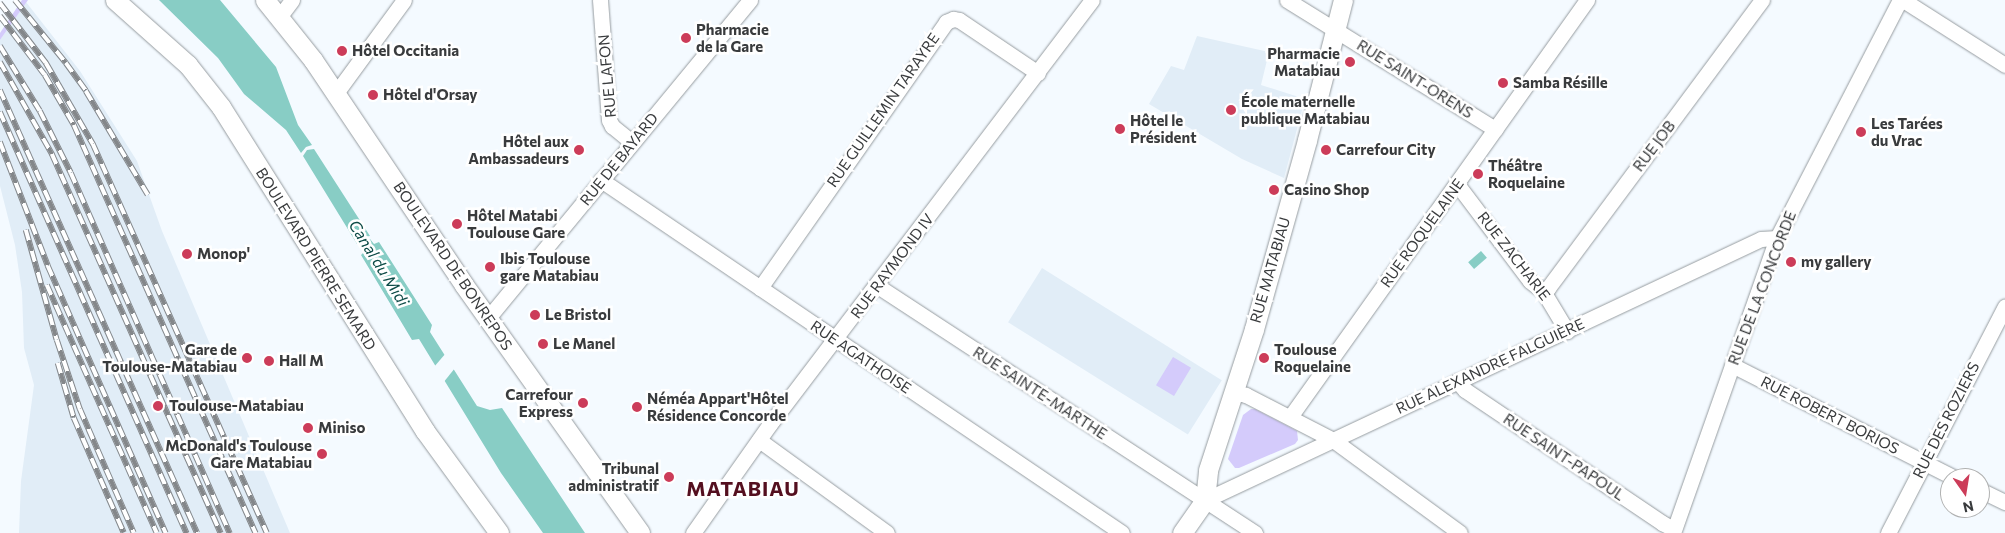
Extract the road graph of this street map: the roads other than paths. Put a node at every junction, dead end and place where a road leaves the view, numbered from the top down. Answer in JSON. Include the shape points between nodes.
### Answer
{"nodes":[{"id":1,"x":115,"y":0,"type":"edge"},
{"id":2,"x":265,"y":0,"type":"edge"},
{"id":3,"x":292,"y":0,"type":"edge"},
{"id":4,"x":404,"y":0,"type":"edge"},
{"id":5,"x":600,"y":0,"type":"edge"},
{"id":6,"x":750,"y":0,"type":"edge"},
{"id":7,"x":1092,"y":0,"type":"edge"},
{"id":8,"x":1287,"y":0,"type":"edge"},
{"id":9,"x":1342,"y":0,"type":"edge"},
{"id":10,"x":1587,"y":0,"type":"edge"},
{"id":11,"x":1762,"y":0,"type":"edge"},
{"id":12,"x":1901,"y":0,"type":"edge"},
{"id":13,"x":280,"y":16,"type":"junction"},
{"id":14,"x":1334,"y":31,"type":"junction"},
{"id":15,"x":2005,"y":65,"type":"edge"},
{"id":16,"x":1038,"y":73,"type":"junction"},
{"id":17,"x":336,"y":93,"type":"junction"},
{"id":18,"x":1495,"y":129,"type":"junction"},
{"id":19,"x":632,"y":142,"type":"junction"},
{"id":20,"x":601,"y":180,"type":"junction"},
{"id":21,"x":1457,"y":184,"type":"junction"},
{"id":22,"x":1777,"y":238,"type":"junction"},
{"id":23,"x":876,"y":285,"type":"junction"},
{"id":24,"x":760,"y":288,"type":"junction"},
{"id":25,"x":1543,"y":291,"type":"junction"},
{"id":26,"x":2005,"y":306,"type":"edge"},
{"id":27,"x":488,"y":318,"type":"junction"},
{"id":28,"x":1567,"y":330,"type":"junction"},
{"id":29,"x":836,"y":340,"type":"junction"},
{"id":30,"x":1732,"y":365,"type":"junction"},
{"id":31,"x":1457,"y":381,"type":"junction"},
{"id":32,"x":1232,"y":392,"type":"junction"},
{"id":33,"x":1290,"y":417,"type":"junction"},
{"id":34,"x":759,"y":440,"type":"junction"},
{"id":35,"x":1332,"y":440,"type":"junction"},
{"id":36,"x":1924,"y":463,"type":"junction"},
{"id":37,"x":1940,"y":470,"type":"edge"},
{"id":38,"x":1990,"y":495,"type":"edge"},
{"id":39,"x":1205,"y":500,"type":"junction"},
{"id":40,"x":2005,"y":502,"type":"edge"},
{"id":41,"x":1673,"y":531,"type":"edge"},
{"id":42,"x":499,"y":533,"type":"edge"},
{"id":43,"x":640,"y":533,"type":"edge"},
{"id":44,"x":693,"y":533,"type":"edge"},
{"id":45,"x":887,"y":533,"type":"edge"},
{"id":46,"x":1122,"y":533,"type":"edge"},
{"id":47,"x":1182,"y":533,"type":"edge"},
{"id":48,"x":1255,"y":533,"type":"edge"},
{"id":49,"x":1460,"y":533,"type":"edge"},
{"id":50,"x":1888,"y":533,"type":"edge"}],
"edges":[{"from":1,"to":42,"type":"main road","name":"BOULEVARD PIERRE SEMARD","via":[[188,66],[221,107],[425,431]]},
{"from":2,"to":13,"type":"main road","name":"BOULEVARD DE BONREPOS"},
{"from":3,"to":13,"type":"street"},
{"from":4,"to":17,"type":"street"},
{"from":5,"to":19,"type":"street","name":"RUE LAFON","via":[[609,120]]},
{"from":6,"to":19,"type":"street","name":"RUE DE BAYARD"},
{"from":7,"to":16,"type":"street","name":"RUE RAYMOND IV"},
{"from":8,"to":14,"type":"street","name":"RUE SAINT-ORENS"},
{"from":9,"to":14,"type":"main road","name":"RUE MATABIAU"},
{"from":10,"to":18,"type":"street","name":"RUE ROQUELAINE"},
{"from":11,"to":25,"type":"street","name":"RUE JOB"},
{"from":12,"to":15,"type":"street"},
{"from":12,"to":22,"type":"street","name":"RUE DE LA CONCORDE"},
{"from":13,"to":17,"type":"main road","name":"BOULEVARD DE BONREPOS"},
{"from":14,"to":18,"type":"street","name":"RUE SAINT-ORENS"},
{"from":14,"to":32,"type":"main road","name":"RUE MATABIAU","via":[[1254,329]]},
{"from":16,"to":23,"type":"street","name":"RUE RAYMOND IV"},
{"from":16,"to":24,"type":"street","name":"RUE GUILLEMIN TARAYRE","via":[[959,20],[946,22]]},
{"from":17,"to":27,"type":"main road","name":"BOULEVARD DE BONREPOS"},
{"from":18,"to":21,"type":"street","name":"RUE ROQUELAINE"},
{"from":19,"to":20,"type":"street","name":"RUE DE BAYARD"},
{"from":20,"to":24,"type":"street","name":"RUE AGATHOISE"},
{"from":20,"to":27,"type":"street","name":"RUE DE BAYARD"},
{"from":21,"to":25,"type":"street","name":"RUE ZACHARIE","via":[[1530,281]]},
{"from":21,"to":33,"type":"street","name":"RUE ROQUELAINE"},
{"from":22,"to":28,"type":"street","name":"RUE ALEXANDRE FALGUIÈRE","via":[[1761,239]]},
{"from":22,"to":30,"type":"street","name":"RUE DE LA CONCORDE"},
{"from":23,"to":29,"type":"street","name":"RUE RAYMOND IV"},
{"from":23,"to":39,"type":"street","name":"RUE SAINTE-MARTHE"},
{"from":24,"to":29,"type":"street","name":"RUE AGATHOISE"},
{"from":25,"to":28,"type":"street","name":"RUE ZACHARIE"},
{"from":26,"to":36,"type":"street","name":"RUE DES ROZIERS"},
{"from":27,"to":43,"type":"main road","name":"BOULEVARD DE BONREPOS"},
{"from":28,"to":31,"type":"street","name":"RUE ALEXANDRE FALGUIÈRE"},
{"from":29,"to":34,"type":"street","name":"RUE RAYMOND IV"},
{"from":29,"to":46,"type":"street","name":"RUE AGATHOISE"},
{"from":30,"to":36,"type":"street","name":"RUE ROBERT BORIOS"},
{"from":30,"to":41,"type":"street","name":"RUE DE LA CONCORDE"},
{"from":31,"to":35,"type":"street","name":"RUE ALEXANDRE FALGUIÈRE"},
{"from":31,"to":41,"type":"street","name":"RUE SAINT-PAPOUL","via":[[1465,390]]},
{"from":32,"to":33,"type":"street","via":[[1246,395]]},
{"from":32,"to":39,"type":"main road","name":"RUE MATABIAU","via":[[1208,470]]},
{"from":33,"to":35,"type":"street"},
{"from":34,"to":44,"type":"street","name":"RUE RAYMOND IV"},
{"from":34,"to":45,"type":"street"},
{"from":35,"to":39,"type":"street","name":"RUE ALEXANDRE FALGUIÈRE"},
{"from":35,"to":49,"type":"street"},
{"from":36,"to":37,"type":"street","name":"RUE ROBERT BORIOS"},
{"from":36,"to":50,"type":"street","name":"RUE DES ROZIERS"},
{"from":38,"to":40,"type":"street"},
{"from":39,"to":47,"type":"main road","name":"RUE MATABIAU"},
{"from":39,"to":48,"type":"street","name":"RUE SAINTE-MARTHE"}]}
